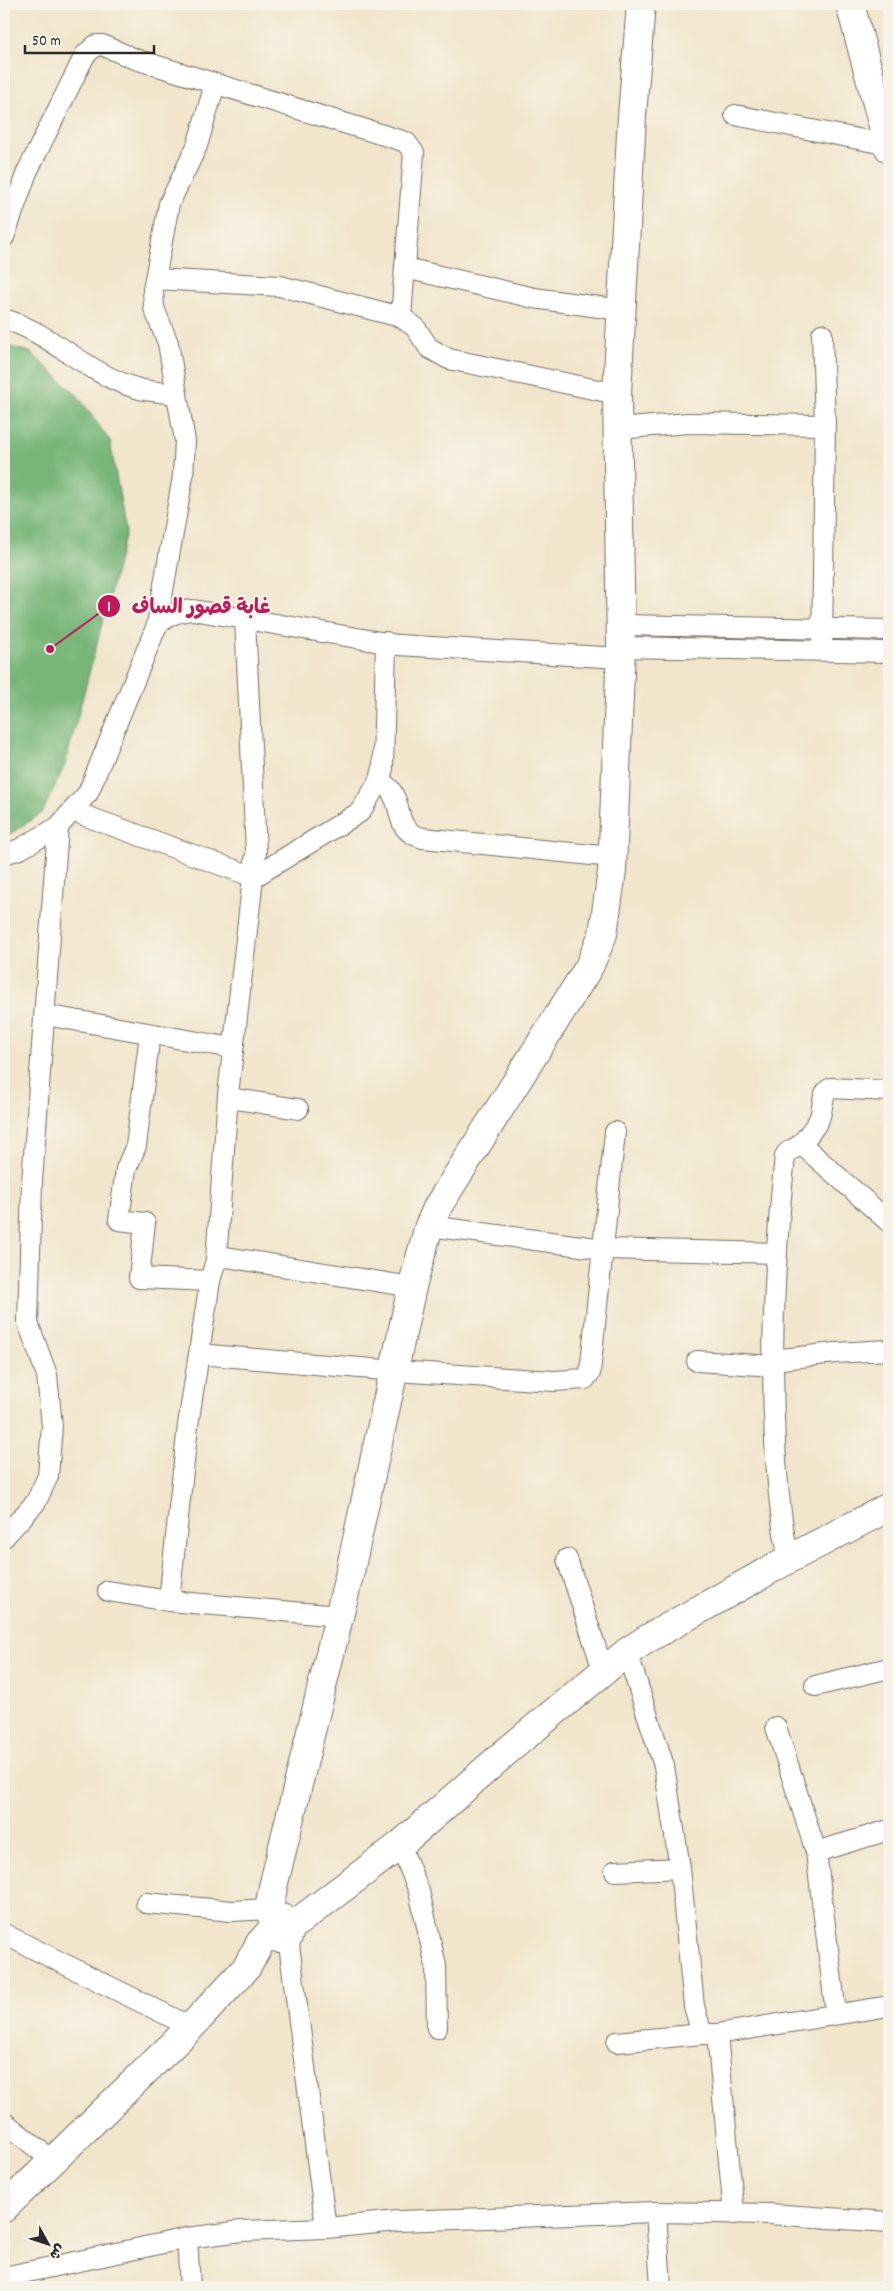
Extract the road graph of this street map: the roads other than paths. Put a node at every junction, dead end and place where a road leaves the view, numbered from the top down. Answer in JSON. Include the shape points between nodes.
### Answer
{"nodes":[{"id":1,"x":641,"y":4,"type":"edge"},
{"id":2,"x":850,"y":4,"type":"edge"},
{"id":3,"x":215,"y":84,"type":"junction"},
{"id":4,"x":734,"y":115,"type":"dead end"},
{"id":5,"x":889,"y":146,"type":"edge"},
{"id":6,"x":4,"y":237,"type":"edge"},
{"id":7,"x":405,"y":268,"type":"junction"},
{"id":8,"x":155,"y":279,"type":"junction"},
{"id":9,"x":621,"y":310,"type":"junction"},
{"id":10,"x":401,"y":317,"type":"junction"},
{"id":11,"x":4,"y":319,"type":"edge"},
{"id":12,"x":822,"y":334,"type":"dead end"},
{"id":13,"x":177,"y":394,"type":"junction"},
{"id":14,"x":617,"y":394,"type":"junction"},
{"id":15,"x":825,"y":425,"type":"junction"},
{"id":16,"x":618,"y":429,"type":"junction"},
{"id":17,"x":245,"y":619,"type":"junction"},
{"id":18,"x":157,"y":625,"type":"junction"},
{"id":19,"x":824,"y":628,"type":"junction"},
{"id":20,"x":889,"y":630,"type":"edge"},
{"id":21,"x":386,"y":642,"type":"junction"},
{"id":22,"x":620,"y":643,"type":"junction"},
{"id":23,"x":822,"y":650,"type":"junction"},
{"id":24,"x":889,"y":652,"type":"edge"},
{"id":25,"x":380,"y":780,"type":"junction"},
{"id":26,"x":72,"y":811,"type":"junction"},
{"id":27,"x":58,"y":827,"type":"junction"},
{"id":28,"x":4,"y":854,"type":"edge"},
{"id":29,"x":612,"y":857,"type":"junction"},
{"id":30,"x":254,"y":877,"type":"junction"},
{"id":31,"x":45,"y":1015,"type":"junction"},
{"id":32,"x":150,"y":1034,"type":"junction"},
{"id":33,"x":233,"y":1048,"type":"junction"},
{"id":34,"x":889,"y":1091,"type":"edge"},
{"id":35,"x":228,"y":1095,"type":"junction"},
{"id":36,"x":298,"y":1109,"type":"dead end"},
{"id":37,"x":615,"y":1132,"type":"dead end"},
{"id":38,"x":801,"y":1144,"type":"junction"},
{"id":39,"x":889,"y":1222,"type":"edge"},
{"id":40,"x":429,"y":1226,"type":"junction"},
{"id":41,"x":604,"y":1249,"type":"junction"},
{"id":42,"x":777,"y":1253,"type":"junction"},
{"id":43,"x":216,"y":1260,"type":"junction"},
{"id":44,"x":210,"y":1281,"type":"junction"},
{"id":45,"x":412,"y":1287,"type":"junction"},
{"id":46,"x":889,"y":1350,"type":"edge"},
{"id":47,"x":198,"y":1354,"type":"junction"},
{"id":48,"x":697,"y":1361,"type":"dead end"},
{"id":49,"x":773,"y":1363,"type":"junction"},
{"id":50,"x":395,"y":1371,"type":"junction"},
{"id":51,"x":889,"y":1507,"type":"edge"},
{"id":52,"x":4,"y":1537,"type":"edge"},
{"id":53,"x":567,"y":1559,"type":"dead end"},
{"id":54,"x":789,"y":1559,"type":"junction"},
{"id":55,"x":108,"y":1591,"type":"dead end"},
{"id":56,"x":169,"y":1601,"type":"junction"},
{"id":57,"x":339,"y":1616,"type":"junction"},
{"id":58,"x":628,"y":1652,"type":"junction"},
{"id":59,"x":889,"y":1668,"type":"edge"},
{"id":60,"x":603,"y":1670,"type":"junction"},
{"id":61,"x":815,"y":1686,"type":"dead end"},
{"id":62,"x":776,"y":1727,"type":"dead end"},
{"id":63,"x":889,"y":1830,"type":"edge"},
{"id":64,"x":400,"y":1844,"type":"junction"},
{"id":65,"x":816,"y":1852,"type":"junction"},
{"id":66,"x":680,"y":1868,"type":"junction"},
{"id":67,"x":615,"y":1871,"type":"dead end"},
{"id":68,"x":146,"y":1903,"type":"dead end"},
{"id":69,"x":279,"y":1927,"type":"junction"},
{"id":70,"x":4,"y":1934,"type":"edge"},
{"id":71,"x":889,"y":2006,"type":"edge"},
{"id":72,"x":836,"y":2014,"type":"junction"},
{"id":73,"x":192,"y":2027,"type":"junction"},
{"id":74,"x":437,"y":2028,"type":"dead end"},
{"id":75,"x":710,"y":2034,"type":"junction"},
{"id":76,"x":617,"y":2042,"type":"dead end"},
{"id":77,"x":4,"y":2122,"type":"edge"},
{"id":78,"x":53,"y":2161,"type":"junction"},
{"id":79,"x":4,"y":2208,"type":"edge"},
{"id":80,"x":656,"y":2212,"type":"junction"},
{"id":81,"x":734,"y":2214,"type":"junction"},
{"id":82,"x":889,"y":2222,"type":"edge"},
{"id":83,"x":326,"y":2228,"type":"junction"},
{"id":84,"x":187,"y":2238,"type":"junction"},
{"id":85,"x":4,"y":2276,"type":"edge"},
{"id":86,"x":27,"y":2280,"type":"edge"},
{"id":87,"x":190,"y":2287,"type":"edge"},
{"id":88,"x":661,"y":2287,"type":"edge"}],
"edges":[{"from":1,"to":9,"type":"street"},
{"from":2,"to":5,"type":"street"},
{"from":3,"to":6,"type":"street","via":[[102,45],[92,47],[85,55],[27,172]]},
{"from":3,"to":7,"type":"street","via":[[406,142],[414,153]]},
{"from":3,"to":8,"type":"street","via":[[197,146],[169,204]]},
{"from":4,"to":5,"type":"street"},
{"from":7,"to":9,"type":"street","via":[[534,298]]},
{"from":7,"to":10,"type":"street"},
{"from":8,"to":10,"type":"street","via":[[280,286]]},
{"from":8,"to":13,"type":"street","via":[[154,308],[168,343]]},
{"from":9,"to":14,"type":"street"},
{"from":10,"to":14,"type":"street","via":[[415,327],[429,348],[449,359]]},
{"from":11,"to":13,"type":"street","via":[[29,328],[119,382]]},
{"from":12,"to":15,"type":"street"},
{"from":13,"to":18,"type":"street","via":[[184,441],[183,476]]},
{"from":14,"to":16,"type":"street"},
{"from":15,"to":16,"type":"street","via":[[688,423]]},
{"from":15,"to":19,"type":"street"},
{"from":16,"to":22,"type":"street"},
{"from":17,"to":18,"type":"street","via":[[180,610]]},
{"from":17,"to":21,"type":"street"},
{"from":17,"to":30,"type":"street","via":[[256,852]]},
{"from":18,"to":26,"type":"street","via":[[88,793]]},
{"from":19,"to":20,"type":"street"},
{"from":19,"to":22,"type":"street"},
{"from":19,"to":23,"type":"street"},
{"from":21,"to":22,"type":"street"},
{"from":21,"to":25,"type":"street"},
{"from":22,"to":23,"type":"street"},
{"from":22,"to":29,"type":"street"},
{"from":23,"to":24,"type":"street"},
{"from":25,"to":29,"type":"street","via":[[392,792],[403,825],[412,835]]},
{"from":25,"to":30,"type":"street","via":[[360,812]]},
{"from":26,"to":27,"type":"street"},
{"from":26,"to":30,"type":"street"},
{"from":27,"to":28,"type":"street","via":[[20,849]]},
{"from":27,"to":31,"type":"street"},
{"from":29,"to":40,"type":"street","via":[[607,914],[596,954],[438,1206]]},
{"from":30,"to":33,"type":"street"},
{"from":31,"to":32,"type":"street"},
{"from":31,"to":52,"type":"street","via":[[32,1182],[28,1322],[47,1375],[51,1434],[48,1476],[36,1502]]},
{"from":32,"to":33,"type":"street"},
{"from":32,"to":44,"type":"street","via":[[136,1146],[126,1169],[119,1220],[145,1224],[139,1278]]},
{"from":33,"to":35,"type":"street"},
{"from":34,"to":38,"type":"street","via":[[827,1090],[822,1115]]},
{"from":35,"to":36,"type":"street"},
{"from":35,"to":43,"type":"street"},
{"from":37,"to":41,"type":"street"},
{"from":38,"to":39,"type":"street"},
{"from":38,"to":42,"type":"street","via":[[788,1150],[785,1156]]},
{"from":40,"to":41,"type":"street"},
{"from":40,"to":45,"type":"street"},
{"from":41,"to":42,"type":"street"},
{"from":41,"to":50,"type":"street","via":[[590,1373],[586,1379],[554,1381]]},
{"from":42,"to":49,"type":"street"},
{"from":43,"to":44,"type":"street"},
{"from":43,"to":45,"type":"street","via":[[226,1257]]},
{"from":44,"to":47,"type":"street"},
{"from":45,"to":50,"type":"street"},
{"from":46,"to":49,"type":"street","via":[[835,1353]]},
{"from":47,"to":50,"type":"street"},
{"from":47,"to":56,"type":"street"},
{"from":48,"to":49,"type":"street"},
{"from":49,"to":54,"type":"street","via":[[781,1525]]},
{"from":50,"to":57,"type":"street"},
{"from":51,"to":54,"type":"street"},
{"from":53,"to":60,"type":"street"},
{"from":54,"to":58,"type":"street"},
{"from":55,"to":56,"type":"street"},
{"from":56,"to":57,"type":"street"},
{"from":57,"to":69,"type":"street","via":[[273,1887]]},
{"from":58,"to":60,"type":"street"},
{"from":58,"to":66,"type":"street","via":[[664,1766]]},
{"from":59,"to":61,"type":"street"},
{"from":60,"to":64,"type":"street"},
{"from":62,"to":65,"type":"street"},
{"from":63,"to":65,"type":"street"},
{"from":64,"to":69,"type":"street"},
{"from":64,"to":74,"type":"street","via":[[419,1891],[436,1966]]},
{"from":65,"to":72,"type":"street"},
{"from":66,"to":67,"type":"street"},
{"from":66,"to":75,"type":"street","via":[[694,2006]]},
{"from":68,"to":69,"type":"street","via":[[232,1911]]},
{"from":69,"to":73,"type":"street","via":[[259,1962],[247,1967]]},
{"from":69,"to":83,"type":"street"},
{"from":70,"to":73,"type":"street"},
{"from":71,"to":72,"type":"street"},
{"from":72,"to":75,"type":"street"},
{"from":73,"to":78,"type":"street"},
{"from":75,"to":76,"type":"street"},
{"from":75,"to":81,"type":"street"},
{"from":77,"to":78,"type":"street"},
{"from":78,"to":79,"type":"street"},
{"from":80,"to":81,"type":"street"},
{"from":80,"to":83,"type":"street","via":[[398,2221]]},
{"from":80,"to":88,"type":"street"},
{"from":81,"to":82,"type":"street"},
{"from":83,"to":84,"type":"street","via":[[242,2231]]},
{"from":84,"to":86,"type":"street"},
{"from":84,"to":87,"type":"street"},
{"from":85,"to":86,"type":"street"}]}
